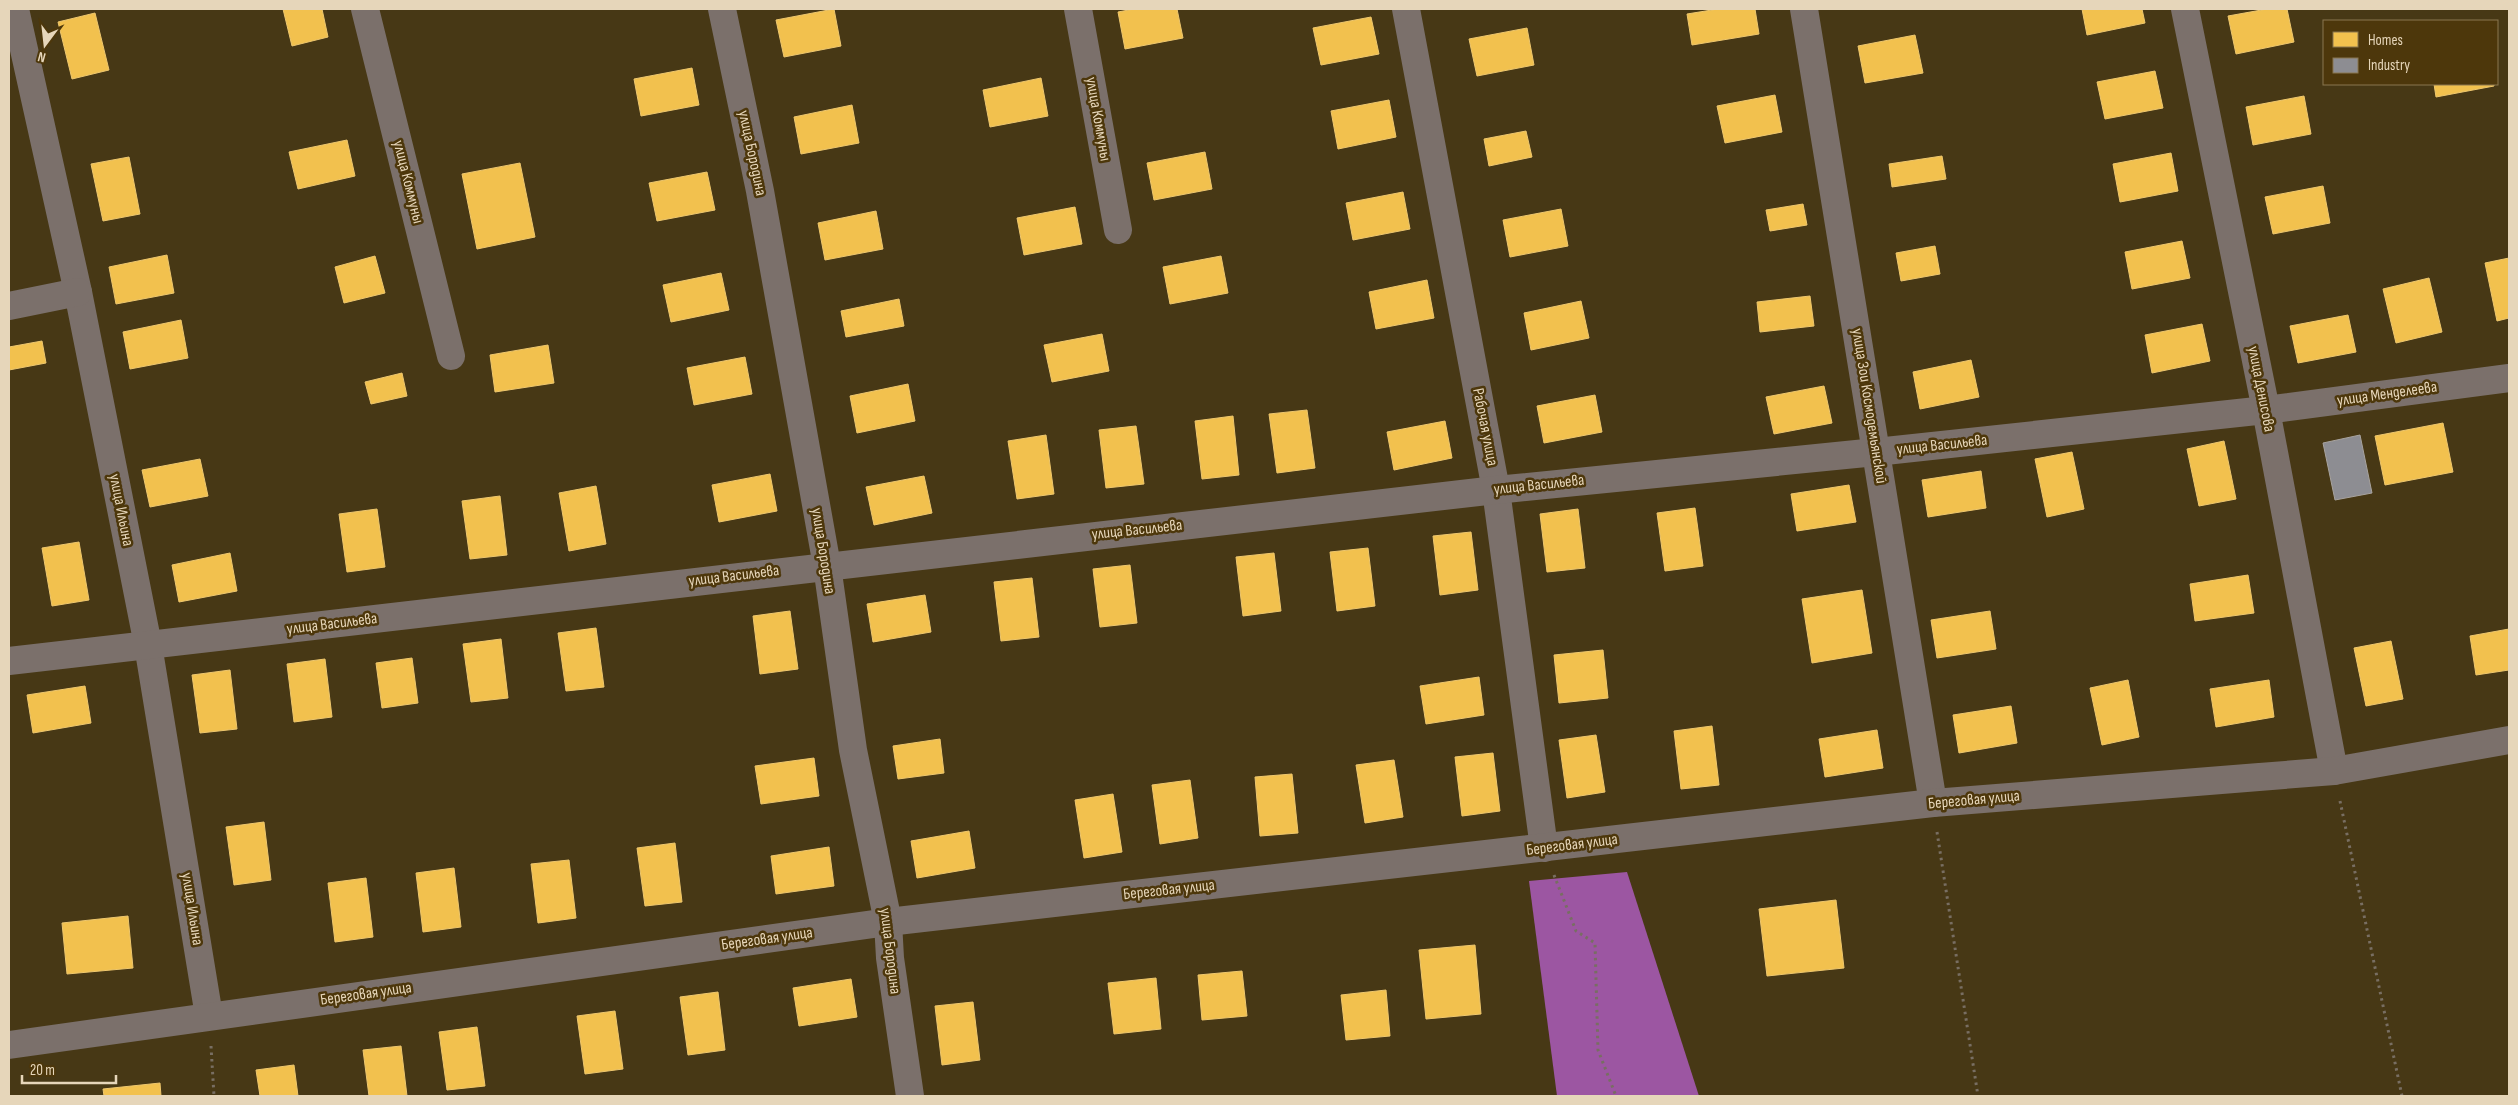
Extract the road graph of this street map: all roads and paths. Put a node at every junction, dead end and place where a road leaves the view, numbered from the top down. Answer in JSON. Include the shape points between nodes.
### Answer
{"nodes":[{"id":1,"x":15,"y":9,"type":"edge"},
{"id":2,"x":365,"y":9,"type":"edge"},
{"id":3,"x":722,"y":9,"type":"edge"},
{"id":4,"x":1078,"y":9,"type":"edge"},
{"id":5,"x":1406,"y":9,"type":"edge"},
{"id":6,"x":1804,"y":9,"type":"edge"},
{"id":7,"x":2185,"y":9,"type":"edge"},
{"id":8,"x":1118,"y":230,"type":"dead end"},
{"id":9,"x":78,"y":292,"type":"junction"},
{"id":10,"x":9,"y":306,"type":"edge"},
{"id":11,"x":451,"y":356,"type":"dead end"},
{"id":12,"x":2509,"y":378,"type":"edge"},
{"id":13,"x":2266,"y":410,"type":"junction"},
{"id":14,"x":1876,"y":452,"type":"junction"},
{"id":15,"x":1496,"y":490,"type":"junction"},
{"id":16,"x":827,"y":566,"type":"junction"},
{"id":17,"x":148,"y":645,"type":"junction"},
{"id":18,"x":9,"y":661,"type":"edge"},
{"id":19,"x":2509,"y":740,"type":"edge"},
{"id":20,"x":2334,"y":771,"type":"junction"},
{"id":21,"x":1933,"y":803,"type":"junction"},
{"id":22,"x":1544,"y":848,"type":"junction"},
{"id":23,"x":888,"y":922,"type":"junction"},
{"id":24,"x":209,"y":1016,"type":"junction"},
{"id":25,"x":9,"y":1045,"type":"edge"},
{"id":26,"x":214,"y":1096,"type":"edge"},
{"id":27,"x":910,"y":1096,"type":"edge"},
{"id":28,"x":1616,"y":1096,"type":"edge"},
{"id":29,"x":1978,"y":1096,"type":"edge"},
{"id":30,"x":2402,"y":1096,"type":"edge"}],
"edges":[{"from":1,"to":9,"type":"street","name":"улица Ильина"},
{"from":2,"to":11,"type":"street","name":"улица Коммуны"},
{"from":3,"to":16,"type":"street","name":"улица Бородина","via":[[760,191]]},
{"from":4,"to":8,"type":"street","name":"улица Коммуны"},
{"from":5,"to":15,"type":"street","name":"Рабочая улица"},
{"from":6,"to":14,"type":"street","name":"улица Зои Космодемьянской"},
{"from":7,"to":13,"type":"street","name":"улица Денисова"},
{"from":9,"to":10,"type":"street"},
{"from":9,"to":17,"type":"street","name":"улица Ильина"},
{"from":12,"to":13,"type":"street","name":"улица Менделеева"},
{"from":13,"to":14,"type":"street","name":"улица Васильева"},
{"from":13,"to":20,"type":"street","name":"улица Денисова"},
{"from":14,"to":15,"type":"street","name":"улица Васильева"},
{"from":14,"to":21,"type":"street","name":"улица Зои Космодемьянской"},
{"from":15,"to":16,"type":"street","name":"улица Васильева"},
{"from":15,"to":22,"type":"street","name":"Рабочая улица"},
{"from":16,"to":17,"type":"street","name":"улица Васильева"},
{"from":16,"to":23,"type":"street","name":"улица Бородина","via":[[853,750]]},
{"from":17,"to":18,"type":"street","name":"улица Васильева"},
{"from":17,"to":24,"type":"street","name":"улица Ильина"},
{"from":19,"to":20,"type":"street"},
{"from":20,"to":21,"type":"street","name":"Береговая улица"},
{"from":20,"to":30,"type":"path"},
{"from":21,"to":22,"type":"street","name":"Береговая улица"},
{"from":21,"to":29,"type":"path"},
{"from":22,"to":23,"type":"street","name":"Береговая улица"},
{"from":22,"to":28,"type":"path","via":[[1576,931],[1595,943],[1598,1050]]},
{"from":23,"to":24,"type":"street","name":"Береговая улица"},
{"from":23,"to":27,"type":"street","name":"улица Бородина","via":[[890,958]]},
{"from":24,"to":25,"type":"street","name":"Береговая улица"},
{"from":24,"to":26,"type":"path"}]}
